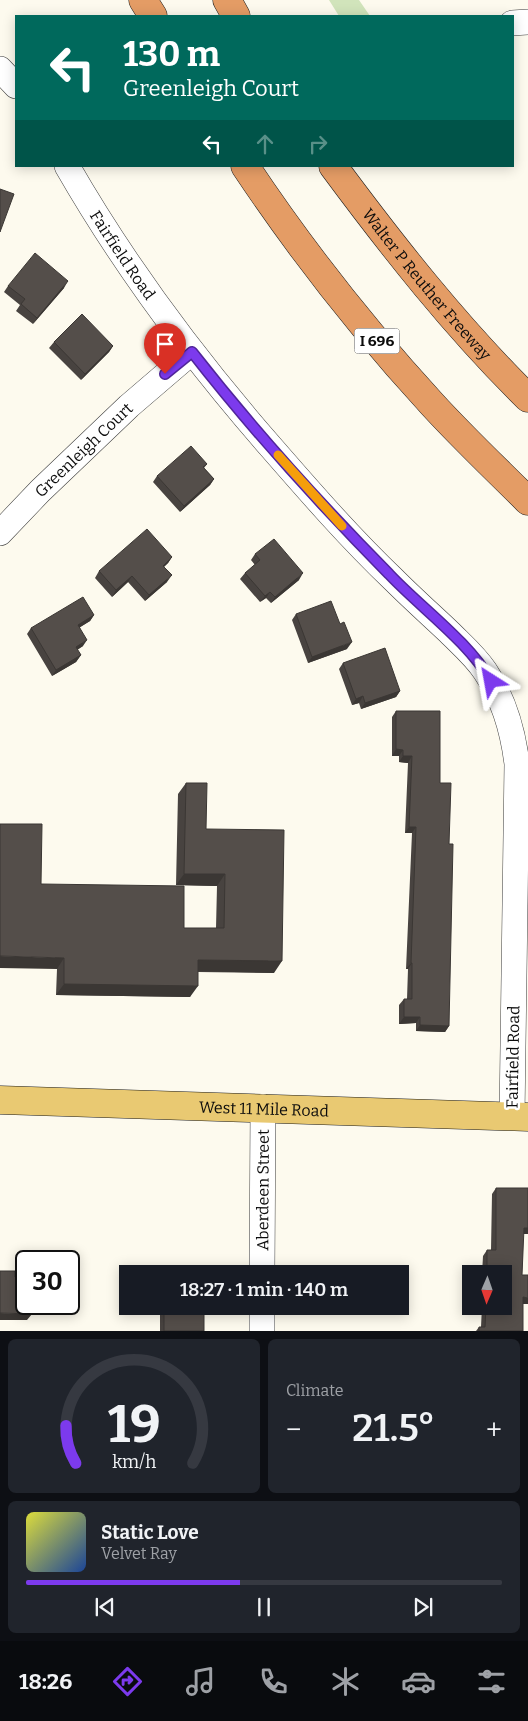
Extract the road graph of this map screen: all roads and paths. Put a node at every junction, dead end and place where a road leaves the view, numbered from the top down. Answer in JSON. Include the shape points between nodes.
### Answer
{"nodes":[{"id":1,"x":143,"y":0,"type":"edge"},
{"id":2,"x":227,"y":0,"type":"edge"},
{"id":3,"x":152,"y":15,"type":"edge"},
{"id":4,"x":235,"y":15,"type":"edge"},
{"id":5,"x":528,"y":22,"type":"edge"},
{"id":6,"x":514,"y":23,"type":"edge"},
{"id":7,"x":0,"y":69,"type":"edge"},
{"id":8,"x":15,"y":85,"type":"edge"},
{"id":9,"x":68,"y":167,"type":"edge"},
{"id":10,"x":245,"y":167,"type":"edge"},
{"id":11,"x":334,"y":167,"type":"edge"},
{"id":12,"x":192,"y":352,"type":"junction"},
{"id":13,"x":528,"y":398,"type":"edge"},
{"id":14,"x":528,"y":501,"type":"edge"},
{"id":15,"x":0,"y":533,"type":"edge"},
{"id":16,"x":0,"y":1100,"type":"edge"},
{"id":17,"x":263,"y":1107,"type":"junction"},
{"id":18,"x":520,"y":1117,"type":"edge"},
{"id":19,"x":262,"y":1265,"type":"edge"},
{"id":20,"x":262,"y":1315,"type":"edge"},
{"id":21,"x":262,"y":1331,"type":"edge"}],
"edges":[{"from":1,"to":3,"type":"highway"},
{"from":2,"to":4,"type":"highway"},
{"from":5,"to":6,"type":"street"},
{"from":7,"to":8,"type":"street"},
{"from":9,"to":12,"type":"street","name":"Fairfield Road","via":[[118,249]]},
{"from":10,"to":14,"type":"highway","number":"I 696","via":[[275,212],[378,342],[432,404]]},
{"from":11,"to":13,"type":"highway","name":"Walter P Reuther Freeway","via":[[407,264]]},
{"from":12,"to":15,"type":"street","name":"Greenleigh Court","via":[[129,406]]},
{"from":12,"to":18,"type":"street","name":"Fairfield Road","via":[[330,513],[473,656],[493,684],[506,712],[518,764]]},
{"from":16,"to":17,"type":"main road","name":"West 11 Mile Road"},
{"from":17,"to":18,"type":"main road","name":"West 11 Mile Road"},
{"from":17,"to":19,"type":"street","name":"Aberdeen Street"},
{"from":20,"to":21,"type":"street"}]}
